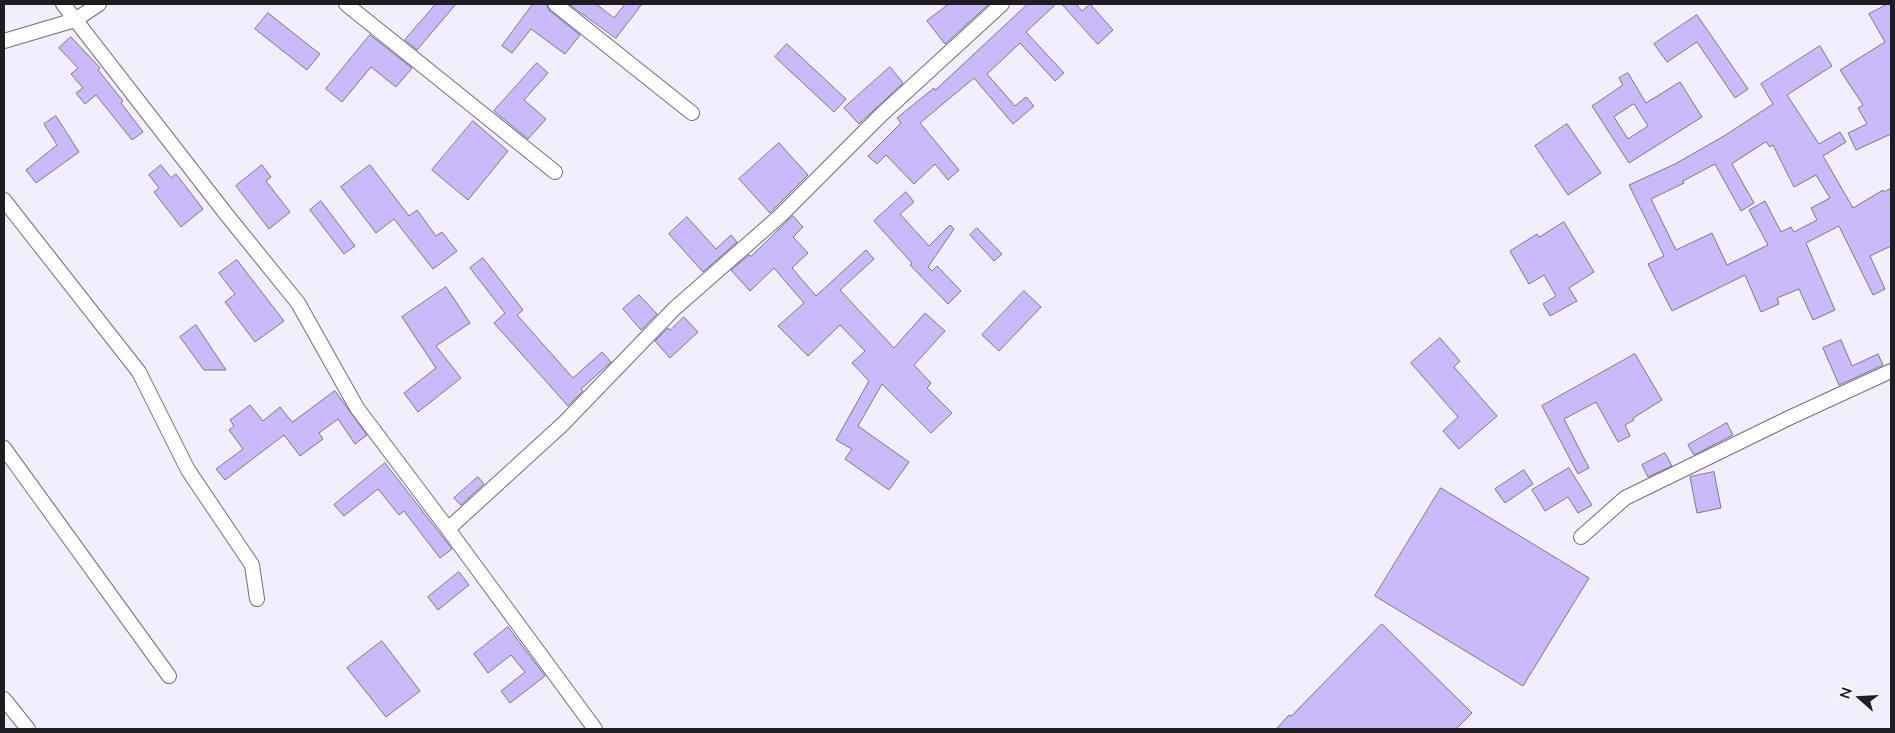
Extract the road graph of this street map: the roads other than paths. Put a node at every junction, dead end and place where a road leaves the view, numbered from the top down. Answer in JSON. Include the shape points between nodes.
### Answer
{"nodes":[{"id":1,"x":63,"y":4,"type":"edge"},
{"id":2,"x":99,"y":4,"type":"edge"},
{"id":3,"x":346,"y":4,"type":"edge"},
{"id":4,"x":555,"y":4,"type":"edge"},
{"id":5,"x":1002,"y":4,"type":"edge"},
{"id":6,"x":75,"y":20,"type":"junction"},
{"id":7,"x":4,"y":41,"type":"edge"},
{"id":8,"x":692,"y":114,"type":"dead end"},
{"id":9,"x":555,"y":172,"type":"dead end"},
{"id":10,"x":4,"y":200,"type":"edge"},
{"id":11,"x":1891,"y":371,"type":"edge"},
{"id":12,"x":4,"y":448,"type":"edge"},
{"id":13,"x":448,"y":529,"type":"junction"},
{"id":14,"x":1581,"y":537,"type":"dead end"},
{"id":15,"x":257,"y":599,"type":"dead end"},
{"id":16,"x":169,"y":676,"type":"dead end"},
{"id":17,"x":4,"y":698,"type":"edge"},
{"id":18,"x":28,"y":729,"type":"edge"},
{"id":19,"x":595,"y":729,"type":"edge"}],
"edges":[{"from":1,"to":6,"type":"street"},
{"from":2,"to":6,"type":"street"},
{"from":3,"to":9,"type":"street"},
{"from":4,"to":8,"type":"street"},
{"from":5,"to":13,"type":"street","via":[[881,115],[781,216],[674,309],[563,424]]},
{"from":6,"to":7,"type":"street"},
{"from":6,"to":13,"type":"street","via":[[298,303],[357,408]]},
{"from":10,"to":15,"type":"street","via":[[139,372],[188,470],[252,565]]},
{"from":11,"to":14,"type":"street","via":[[1625,498]]},
{"from":12,"to":16,"type":"street"},
{"from":13,"to":19,"type":"street"},
{"from":17,"to":18,"type":"street"}]}
